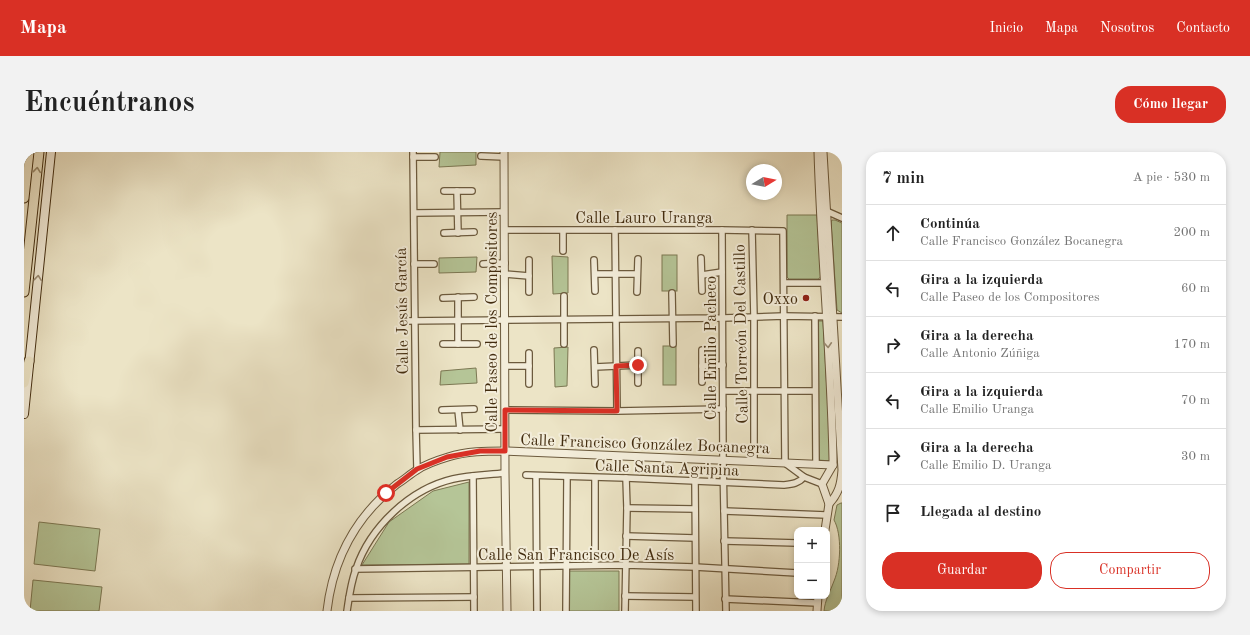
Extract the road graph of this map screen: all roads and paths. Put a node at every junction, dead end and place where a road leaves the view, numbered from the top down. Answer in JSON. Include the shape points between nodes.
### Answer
{"nodes":[{"id":1,"x":29,"y":152,"type":"edge"},
{"id":2,"x":39,"y":152,"type":"edge"},
{"id":3,"x":51,"y":152,"type":"edge"},
{"id":4,"x":818,"y":152,"type":"edge"},
{"id":5,"x":823,"y":152,"type":"edge"},
{"id":6,"x":413,"y":154,"type":"edge"},
{"id":7,"x":504,"y":154,"type":"edge"},
{"id":8,"x":481,"y":156,"type":"dead end"},
{"id":9,"x":435,"y":157,"type":"dead end"},
{"id":10,"x":444,"y":191,"type":"dead end"},
{"id":11,"x":457,"y":191,"type":"junction"},
{"id":12,"x":472,"y":191,"type":"dead end"},
{"id":13,"x":24,"y":198,"type":"edge"},
{"id":14,"x":823,"y":210,"type":"junction"},
{"id":15,"x":504,"y":212,"type":"junction"},
{"id":16,"x":414,"y":213,"type":"junction"},
{"id":17,"x":457,"y":213,"type":"junction"},
{"id":18,"x":842,"y":218,"type":"edge"},
{"id":19,"x":504,"y":230,"type":"junction"},
{"id":20,"x":615,"y":230,"type":"junction"},
{"id":21,"x":722,"y":230,"type":"junction"},
{"id":22,"x":752,"y":230,"type":"junction"},
{"id":23,"x":563,"y":231,"type":"junction"},
{"id":24,"x":474,"y":232,"type":"dead end"},
{"id":25,"x":444,"y":233,"type":"dead end"},
{"id":26,"x":458,"y":233,"type":"junction"},
{"id":27,"x":563,"y":251,"type":"dead end"},
{"id":28,"x":702,"y":258,"type":"dead end"},
{"id":29,"x":638,"y":259,"type":"dead end"},
{"id":30,"x":529,"y":260,"type":"dead end"},
{"id":31,"x":594,"y":260,"type":"dead end"},
{"id":32,"x":504,"y":263,"type":"junction"},
{"id":33,"x":414,"y":264,"type":"junction"},
{"id":34,"x":434,"y":264,"type":"dead end"},
{"id":35,"x":483,"y":264,"type":"dead end"},
{"id":36,"x":722,"y":272,"type":"junction"},
{"id":37,"x":504,"y":274,"type":"junction"},
{"id":38,"x":594,"y":274,"type":"junction"},
{"id":39,"x":616,"y":274,"type":"junction"},
{"id":40,"x":637,"y":274,"type":"junction"},
{"id":41,"x":702,"y":275,"type":"junction"},
{"id":42,"x":529,"y":276,"type":"junction"},
{"id":43,"x":784,"y":283,"type":"junction"},
{"id":44,"x":825,"y":283,"type":"junction"},
{"id":45,"x":702,"y":291,"type":"dead end"},
{"id":46,"x":24,"y":292,"type":"edge"},
{"id":47,"x":529,"y":292,"type":"dead end"},
{"id":48,"x":595,"y":292,"type":"dead end"},
{"id":49,"x":637,"y":292,"type":"dead end"},
{"id":50,"x":672,"y":293,"type":"dead end"},
{"id":51,"x":564,"y":296,"type":"dead end"},
{"id":52,"x":458,"y":297,"type":"junction"},
{"id":53,"x":474,"y":297,"type":"dead end"},
{"id":54,"x":443,"y":298,"type":"dead end"},
{"id":55,"x":784,"y":316,"type":"junction"},
{"id":56,"x":815,"y":316,"type":"junction"},
{"id":57,"x":830,"y":316,"type":"junction"},
{"id":58,"x":842,"y":317,"type":"edge"},
{"id":59,"x":723,"y":318,"type":"junction"},
{"id":60,"x":754,"y":318,"type":"junction"},
{"id":61,"x":617,"y":319,"type":"junction"},
{"id":62,"x":672,"y":319,"type":"junction"},
{"id":63,"x":564,"y":320,"type":"junction"},
{"id":64,"x":403,"y":321,"type":"dead end"},
{"id":65,"x":458,"y":321,"type":"junction"},
{"id":66,"x":504,"y":321,"type":"junction"},
{"id":67,"x":415,"y":322,"type":"junction"},
{"id":68,"x":443,"y":344,"type":"dead end"},
{"id":69,"x":458,"y":344,"type":"junction"},
{"id":70,"x":477,"y":344,"type":"dead end"},
{"id":71,"x":564,"y":344,"type":"dead end"},
{"id":72,"x":673,"y":344,"type":"dead end"},
{"id":73,"x":594,"y":350,"type":"dead end"},
{"id":74,"x":702,"y":350,"type":"dead end"},
{"id":75,"x":638,"y":351,"type":"dead end"},
{"id":76,"x":530,"y":353,"type":"dead end"},
{"id":77,"x":29,"y":361,"type":"junction"},
{"id":78,"x":638,"y":365,"type":"junction"},
{"id":79,"x":723,"y":365,"type":"junction"},
{"id":80,"x":505,"y":366,"type":"junction"},
{"id":81,"x":530,"y":366,"type":"junction"},
{"id":82,"x":616,"y":366,"type":"junction"},
{"id":83,"x":702,"y":366,"type":"junction"},
{"id":84,"x":595,"y":367,"type":"junction"},
{"id":85,"x":839,"y":378,"type":"edge"},
{"id":86,"x":702,"y":382,"type":"dead end"},
{"id":87,"x":638,"y":383,"type":"dead end"},
{"id":88,"x":24,"y":384,"type":"edge"},
{"id":89,"x":530,"y":384,"type":"dead end"},
{"id":90,"x":595,"y":384,"type":"dead end"},
{"id":91,"x":723,"y":391,"type":"junction"},
{"id":92,"x":784,"y":391,"type":"junction"},
{"id":93,"x":815,"y":391,"type":"junction"},
{"id":94,"x":754,"y":392,"type":"junction"},
{"id":95,"x":474,"y":409,"type":"dead end"},
{"id":96,"x":723,"y":409,"type":"junction"},
{"id":97,"x":442,"y":410,"type":"dead end"},
{"id":98,"x":458,"y":410,"type":"junction"},
{"id":99,"x":505,"y":410,"type":"junction"},
{"id":100,"x":617,"y":411,"type":"junction"},
{"id":101,"x":24,"y":414,"type":"edge"},
{"id":102,"x":506,"y":429,"type":"junction"},
{"id":103,"x":416,"y":430,"type":"junction"},
{"id":104,"x":460,"y":430,"type":"junction"},
{"id":105,"x":505,"y":451,"type":"junction"},
{"id":106,"x":723,"y":461,"type":"junction"},
{"id":107,"x":754,"y":462,"type":"junction"},
{"id":108,"x":785,"y":463,"type":"junction"},
{"id":109,"x":816,"y":464,"type":"junction"},
{"id":110,"x":833,"y":465,"type":"junction"},
{"id":111,"x":417,"y":469,"type":"junction"},
{"id":112,"x":505,"y":473,"type":"junction"},
{"id":113,"x":526,"y":475,"type":"dead end"},
{"id":114,"x":829,"y":475,"type":"junction"},
{"id":115,"x":473,"y":476,"type":"junction"},
{"id":116,"x":536,"y":476,"type":"junction"},
{"id":117,"x":566,"y":477,"type":"junction"},
{"id":118,"x":804,"y":477,"type":"junction"},
{"id":119,"x":595,"y":478,"type":"junction"},
{"id":120,"x":626,"y":478,"type":"junction"},
{"id":121,"x":695,"y":481,"type":"junction"},
{"id":122,"x":723,"y":483,"type":"junction"},
{"id":123,"x":822,"y":484,"type":"junction"},
{"id":124,"x":841,"y":486,"type":"edge"},
{"id":125,"x":839,"y":497,"type":"edge"},
{"id":126,"x":829,"y":504,"type":"junction"},
{"id":127,"x":627,"y":508,"type":"junction"},
{"id":128,"x":694,"y":509,"type":"junction"},
{"id":129,"x":724,"y":511,"type":"junction"},
{"id":130,"x":826,"y":516,"type":"junction"},
{"id":131,"x":825,"y":527,"type":"edge"},
{"id":132,"x":626,"y":536,"type":"junction"},
{"id":133,"x":695,"y":538,"type":"junction"},
{"id":134,"x":724,"y":541,"type":"junction"},
{"id":135,"x":794,"y":543,"type":"edge"},
{"id":136,"x":595,"y":565,"type":"junction"},
{"id":137,"x":626,"y":565,"type":"junction"},
{"id":138,"x":567,"y":566,"type":"junction"},
{"id":139,"x":536,"y":567,"type":"junction"},
{"id":140,"x":695,"y":567,"type":"junction"},
{"id":141,"x":474,"y":568,"type":"junction"},
{"id":142,"x":505,"y":568,"type":"junction"},
{"id":143,"x":724,"y":569,"type":"junction"},
{"id":144,"x":355,"y":570,"type":"junction"},
{"id":145,"x":794,"y":573,"type":"edge"},
{"id":146,"x":625,"y":596,"type":"junction"},
{"id":147,"x":474,"y":597,"type":"junction"},
{"id":148,"x":695,"y":597,"type":"junction"},
{"id":149,"x":349,"y":598,"type":"junction"},
{"id":150,"x":725,"y":598,"type":"junction"},
{"id":151,"x":818,"y":600,"type":"edge"},
{"id":152,"x":327,"y":611,"type":"edge"},
{"id":153,"x":347,"y":611,"type":"edge"},
{"id":154,"x":474,"y":611,"type":"edge"},
{"id":155,"x":507,"y":611,"type":"edge"},
{"id":156,"x":537,"y":611,"type":"edge"},
{"id":157,"x":566,"y":611,"type":"edge"},
{"id":158,"x":625,"y":611,"type":"edge"},
{"id":159,"x":696,"y":611,"type":"edge"},
{"id":160,"x":726,"y":611,"type":"edge"},
{"id":161,"x":817,"y":611,"type":"edge"}],
"edges":[{"from":1,"to":13,"type":"highway"},
{"from":46,"to":2,"type":"highway","one_way":true},
{"from":77,"to":3,"type":"main road","one_way":true},
{"from":4,"to":14,"type":"street"},
{"from":5,"to":14,"type":"street"},
{"from":6,"to":9,"type":"street"},
{"from":6,"to":16,"type":"street","name":"Calle Jesús García"},
{"from":7,"to":8,"type":"street"},
{"from":7,"to":15,"type":"street","name":"Calle Paseo de los Compositores"},
{"from":10,"to":11,"type":"street"},
{"from":11,"to":12,"type":"street"},
{"from":11,"to":17,"type":"street"},
{"from":14,"to":18,"type":"street"},
{"from":14,"to":44,"type":"street"},
{"from":14,"to":57,"type":"street"},
{"from":15,"to":17,"type":"street"},
{"from":15,"to":19,"type":"street","name":"Calle Paseo de los Compositores"},
{"from":16,"to":17,"type":"street"},
{"from":16,"to":33,"type":"street","name":"Calle Jesús García"},
{"from":17,"to":26,"type":"street"},
{"from":19,"to":23,"type":"street","name":"Calle Lauro Uranga"},
{"from":19,"to":32,"type":"street","name":"Calle Paseo de los Compositores"},
{"from":20,"to":21,"type":"street","name":"Calle Lauro Uranga"},
{"from":20,"to":23,"type":"street","name":"Calle Lauro Uranga"},
{"from":20,"to":39,"type":"street"},
{"from":21,"to":22,"type":"street","name":"Calle Lauro Uranga"},
{"from":21,"to":36,"type":"street","name":"Calle Emilio Pacheco"},
{"from":22,"to":43,"type":"street","name":"Calle Lauro Uranga","via":[[783,231]]},
{"from":22,"to":60,"type":"street","name":"Calle Torreón Del Castillo"},
{"from":23,"to":27,"type":"street"},
{"from":24,"to":26,"type":"street"},
{"from":25,"to":26,"type":"street"},
{"from":28,"to":41,"type":"street"},
{"from":29,"to":40,"type":"street"},
{"from":30,"to":42,"type":"street"},
{"from":31,"to":38,"type":"street"},
{"from":32,"to":35,"type":"street"},
{"from":32,"to":37,"type":"street","name":"Calle Paseo de los Compositores"},
{"from":33,"to":34,"type":"street"},
{"from":33,"to":67,"type":"street","name":"Calle Jesús García"},
{"from":36,"to":41,"type":"street"},
{"from":36,"to":59,"type":"street","name":"Calle Emilio Pacheco"},
{"from":37,"to":42,"type":"street"},
{"from":37,"to":66,"type":"street","name":"Calle Paseo de los Compositores"},
{"from":38,"to":39,"type":"street"},
{"from":38,"to":48,"type":"street"},
{"from":39,"to":40,"type":"street"},
{"from":39,"to":61,"type":"street"},
{"from":40,"to":49,"type":"street"},
{"from":41,"to":45,"type":"street"},
{"from":42,"to":47,"type":"street"},
{"from":43,"to":44,"type":"street"},
{"from":43,"to":55,"type":"street"},
{"from":44,"to":57,"type":"street"},
{"from":50,"to":62,"type":"street"},
{"from":51,"to":63,"type":"street"},
{"from":52,"to":53,"type":"street"},
{"from":52,"to":54,"type":"street"},
{"from":52,"to":65,"type":"street"},
{"from":55,"to":56,"type":"street"},
{"from":55,"to":60,"type":"street"},
{"from":55,"to":92,"type":"street"},
{"from":56,"to":57,"type":"street"},
{"from":56,"to":93,"type":"street"},
{"from":57,"to":58,"type":"street"},
{"from":57,"to":85,"type":"street"},
{"from":57,"to":110,"type":"street","one_way":true},
{"from":59,"to":60,"type":"street"},
{"from":59,"to":62,"type":"street"},
{"from":59,"to":79,"type":"street","name":"Calle Emilio Pacheco"},
{"from":60,"to":94,"type":"street","name":"Calle Torreón Del Castillo"},
{"from":61,"to":62,"type":"street"},
{"from":61,"to":63,"type":"street"},
{"from":61,"to":82,"type":"street"},
{"from":62,"to":72,"type":"street"},
{"from":63,"to":66,"type":"street"},
{"from":63,"to":71,"type":"street"},
{"from":64,"to":67,"type":"street"},
{"from":65,"to":66,"type":"street"},
{"from":65,"to":67,"type":"street"},
{"from":65,"to":69,"type":"street"},
{"from":66,"to":80,"type":"street","name":"Calle Paseo de los Compositores"},
{"from":67,"to":103,"type":"street","name":"Calle Jesús García"},
{"from":68,"to":69,"type":"street"},
{"from":69,"to":70,"type":"street"},
{"from":73,"to":84,"type":"street"},
{"from":74,"to":83,"type":"street"},
{"from":75,"to":78,"type":"street"},
{"from":76,"to":81,"type":"street"},
{"from":77,"to":88,"type":"highway"},
{"from":77,"to":101,"type":"main road"},
{"from":78,"to":82,"type":"street"},
{"from":78,"to":87,"type":"street"},
{"from":79,"to":83,"type":"street"},
{"from":79,"to":91,"type":"street","name":"Calle Emilio Pacheco"},
{"from":80,"to":81,"type":"street"},
{"from":80,"to":99,"type":"street","name":"Calle Paseo de los Compositores"},
{"from":81,"to":89,"type":"street"},
{"from":82,"to":84,"type":"street"},
{"from":82,"to":100,"type":"street"},
{"from":83,"to":86,"type":"street"},
{"from":84,"to":90,"type":"street"},
{"from":85,"to":124,"type":"street"},
{"from":91,"to":94,"type":"street"},
{"from":91,"to":96,"type":"street","name":"Calle Emilio Pacheco"},
{"from":92,"to":93,"type":"street"},
{"from":92,"to":94,"type":"street"},
{"from":92,"to":108,"type":"street"},
{"from":93,"to":109,"type":"street"},
{"from":94,"to":107,"type":"street","name":"Calle Torreón Del Castillo"},
{"from":95,"to":98,"type":"street"},
{"from":96,"to":100,"type":"street"},
{"from":96,"to":106,"type":"street","name":"Calle Emilio Pacheco"},
{"from":97,"to":98,"type":"street"},
{"from":98,"to":104,"type":"street"},
{"from":99,"to":100,"type":"street"},
{"from":99,"to":102,"type":"street","name":"Calle Paseo de los Compositores"},
{"from":102,"to":104,"type":"street"},
{"from":102,"to":105,"type":"street","name":"Calle Paseo de los Compositores"},
{"from":103,"to":104,"type":"street"},
{"from":103,"to":111,"type":"street","name":"Calle Jesús García"},
{"from":105,"to":106,"type":"street","name":"Calle Francisco González Bocanegra"},
{"from":105,"to":111,"type":"street","name":"Calle Francisco González Bocanegra","via":[[464,453]]},
{"from":105,"to":112,"type":"street","name":"Calle Paseo de los Compositores"},
{"from":106,"to":107,"type":"street","name":"Calle Francisco González Bocanegra"},
{"from":106,"to":122,"type":"street","name":"Calle Emilio Pacheco"},
{"from":107,"to":108,"type":"street","name":"Calle Francisco González Bocanegra"},
{"from":108,"to":109,"type":"street","name":"Calle Francisco González Bocanegra"},
{"from":108,"to":118,"type":"street"},
{"from":109,"to":110,"type":"street","name":"Calle Francisco González Bocanegra"},
{"from":110,"to":114,"type":"street"},
{"from":111,"to":152,"type":"street","name":"Calle Francisco González Bocanegra","via":[[386,493],[357,525],[340,557]]},
{"from":112,"to":115,"type":"street"},
{"from":112,"to":142,"type":"street","name":"Calle Paseo de los Compositores"},
{"from":113,"to":116,"type":"street","name":"Calle Santa Agripina"},
{"from":114,"to":123,"type":"street"},
{"from":114,"to":124,"type":"street","via":[[836,476]]},
{"from":115,"to":141,"type":"street"},
{"from":115,"to":144,"type":"street","via":[[452,480],[410,499],[385,521],[373,536]]},
{"from":116,"to":117,"type":"street","name":"Calle Santa Agripina"},
{"from":116,"to":139,"type":"street"},
{"from":117,"to":119,"type":"street","name":"Calle Santa Agripina"},
{"from":117,"to":138,"type":"street"},
{"from":118,"to":122,"type":"street","name":"Calle Santa Agripina","via":[[797,483],[784,485]]},
{"from":118,"to":123,"type":"street"},
{"from":119,"to":120,"type":"street","name":"Calle Santa Agripina"},
{"from":119,"to":136,"type":"street"},
{"from":120,"to":121,"type":"street","name":"Calle Santa Agripina"},
{"from":120,"to":127,"type":"street"},
{"from":121,"to":122,"type":"street","name":"Calle Santa Agripina"},
{"from":121,"to":128,"type":"street"},
{"from":122,"to":129,"type":"street","name":"Calle Emilio Pacheco"},
{"from":123,"to":126,"type":"street"},
{"from":124,"to":125,"type":"street"},
{"from":125,"to":126,"type":"street"},
{"from":126,"to":130,"type":"street"},
{"from":127,"to":128,"type":"street"},
{"from":127,"to":132,"type":"street"},
{"from":128,"to":133,"type":"street"},
{"from":129,"to":130,"type":"street"},
{"from":129,"to":134,"type":"street","name":"Calle Emilio Pacheco"},
{"from":130,"to":131,"type":"street"},
{"from":132,"to":133,"type":"street"},
{"from":132,"to":137,"type":"street"},
{"from":133,"to":140,"type":"street"},
{"from":134,"to":135,"type":"street"},
{"from":134,"to":143,"type":"street","name":"Calle Emilio Pacheco"},
{"from":136,"to":137,"type":"street","name":"Calle San Francisco De Asís"},
{"from":136,"to":138,"type":"street","name":"Calle San Francisco De Asís"},
{"from":137,"to":140,"type":"street","name":"Calle San Francisco De Asís"},
{"from":137,"to":146,"type":"street"},
{"from":138,"to":139,"type":"street","name":"Calle San Francisco De Asís"},
{"from":138,"to":157,"type":"street"},
{"from":139,"to":142,"type":"street","name":"Calle San Francisco De Asís"},
{"from":139,"to":156,"type":"street"},
{"from":140,"to":143,"type":"street","name":"Calle San Francisco De Asís"},
{"from":140,"to":148,"type":"street"},
{"from":141,"to":142,"type":"street","name":"Calle San Francisco De Asís"},
{"from":141,"to":144,"type":"street","name":"Calle San Francisco De Asís"},
{"from":141,"to":147,"type":"street"},
{"from":142,"to":155,"type":"street","name":"Calle Paseo de los Compositores"},
{"from":143,"to":145,"type":"street","name":"Calle San Francisco De Asís"},
{"from":143,"to":150,"type":"street","name":"Calle Emilio Pacheco"},
{"from":144,"to":149,"type":"street"},
{"from":146,"to":148,"type":"street"},
{"from":146,"to":158,"type":"street"},
{"from":147,"to":149,"type":"street"},
{"from":147,"to":154,"type":"street"},
{"from":148,"to":159,"type":"street"},
{"from":149,"to":153,"type":"street"},
{"from":150,"to":151,"type":"street"},
{"from":150,"to":160,"type":"street","name":"Calle Emilio Pacheco"},
{"from":151,"to":161,"type":"street"}]}
